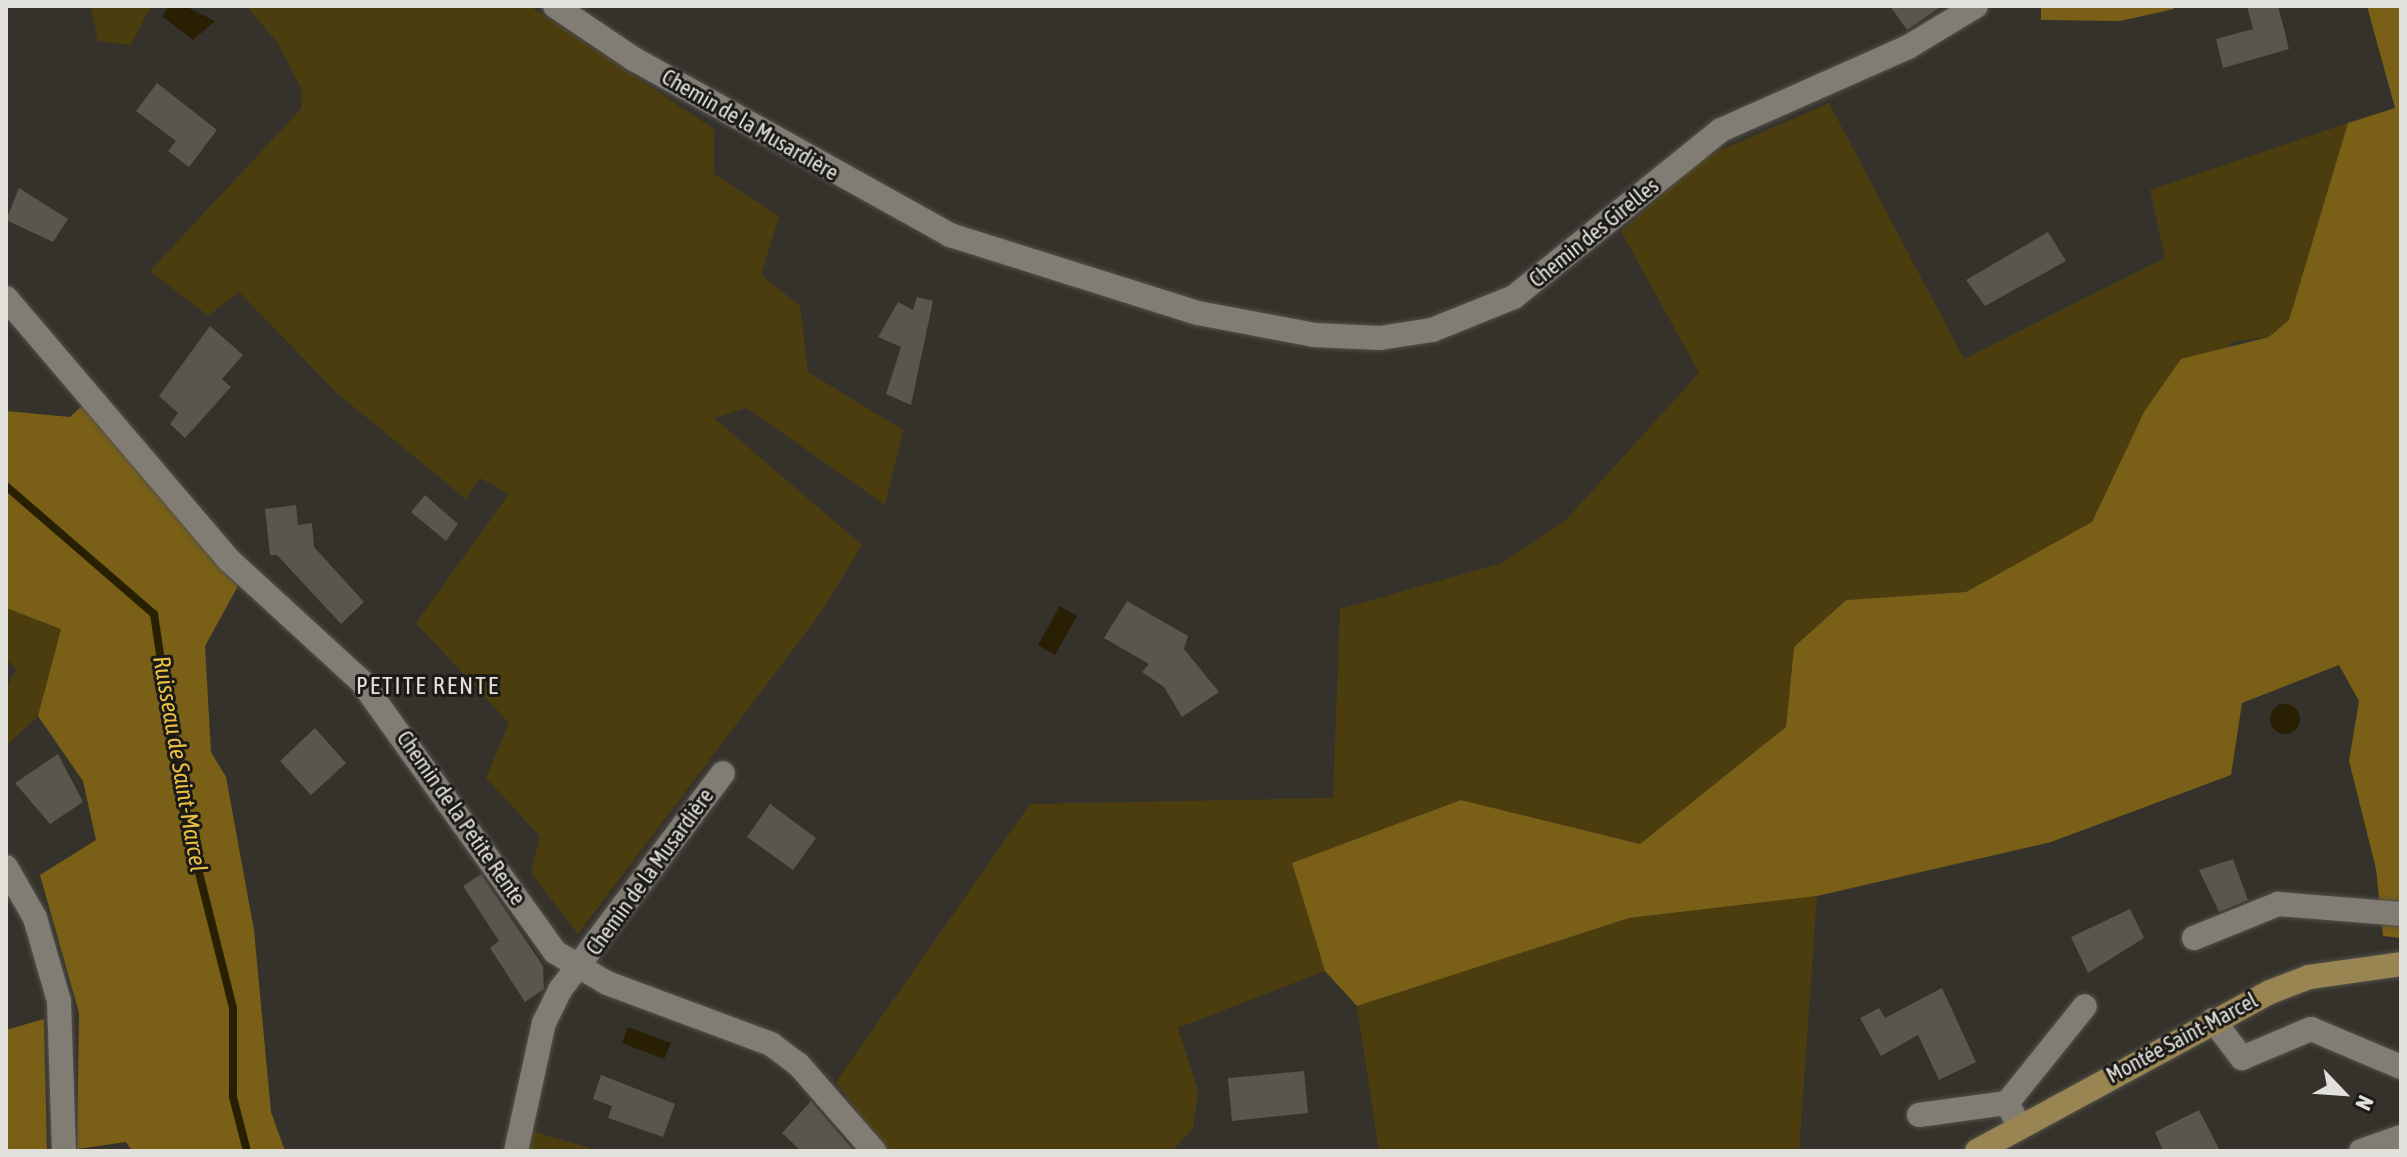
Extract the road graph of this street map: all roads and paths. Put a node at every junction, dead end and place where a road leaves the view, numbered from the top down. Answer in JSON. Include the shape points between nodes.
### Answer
{"nodes":[{"id":1,"x":555,"y":6,"type":"edge"},
{"id":2,"x":1976,"y":6,"type":"edge"},
{"id":3,"x":950,"y":235,"type":"joint"},
{"id":4,"x":6,"y":298,"type":"edge"},
{"id":5,"x":723,"y":773,"type":"dead end"},
{"id":6,"x":6,"y":867,"type":"edge"},
{"id":7,"x":2401,"y":914,"type":"edge"},
{"id":8,"x":2194,"y":938,"type":"dead end"},
{"id":9,"x":2401,"y":964,"type":"edge"},
{"id":10,"x":578,"y":970,"type":"junction"},
{"id":11,"x":2085,"y":1006,"type":"dead end"},
{"id":12,"x":2213,"y":1020,"type":"junction"},
{"id":13,"x":2401,"y":1067,"type":"edge"},
{"id":14,"x":2007,"y":1103,"type":"junction"},
{"id":15,"x":1919,"y":1115,"type":"dead end"},
{"id":16,"x":2019,"y":1125,"type":"junction"},
{"id":17,"x":2401,"y":1137,"type":"edge"},
{"id":18,"x":64,"y":1151,"type":"edge"},
{"id":19,"x":516,"y":1151,"type":"edge"},
{"id":20,"x":874,"y":1151,"type":"edge"},
{"id":21,"x":1977,"y":1151,"type":"edge"},
{"id":22,"x":2361,"y":1151,"type":"edge"}],
"edges":[{"from":1,"to":3,"type":"street","name":"Chemin de la Musardière","via":[[634,59]]},
{"from":2,"to":3,"type":"street","name":"Chemin des Girelles","via":[[1908,47],[1721,130],[1514,297],[1432,330],[1380,338],[1314,335],[1198,313]]},
{"from":4,"to":10,"type":"street","name":"Chemin de la Petite Rente","via":[[229,560],[361,681],[555,952]]},
{"from":5,"to":10,"type":"street","name":"Chemin de la Musardière"},
{"from":6,"to":18,"type":"street","via":[[35,918],[59,1001]]},
{"from":7,"to":8,"type":"street","via":[[2278,904]]},
{"from":9,"to":12,"type":"main road","name":"Montée Saint-Marcel","via":[[2309,977]]},
{"from":10,"to":19,"type":"street","name":"Chemin de la Musardière","via":[[544,1023]]},
{"from":10,"to":20,"type":"street","name":"Chemin de la Petite Rente","via":[[771,1044],[798,1064]]},
{"from":11,"to":14,"type":"street"},
{"from":12,"to":13,"type":"street","via":[[2242,1058],[2311,1029]]},
{"from":12,"to":16,"type":"main road","name":"Montée Saint-Marcel"},
{"from":14,"to":15,"type":"street"},
{"from":14,"to":16,"type":"street"},
{"from":16,"to":21,"type":"main road","name":"Montée Saint-Marcel"},
{"from":17,"to":22,"type":"street"}]}
